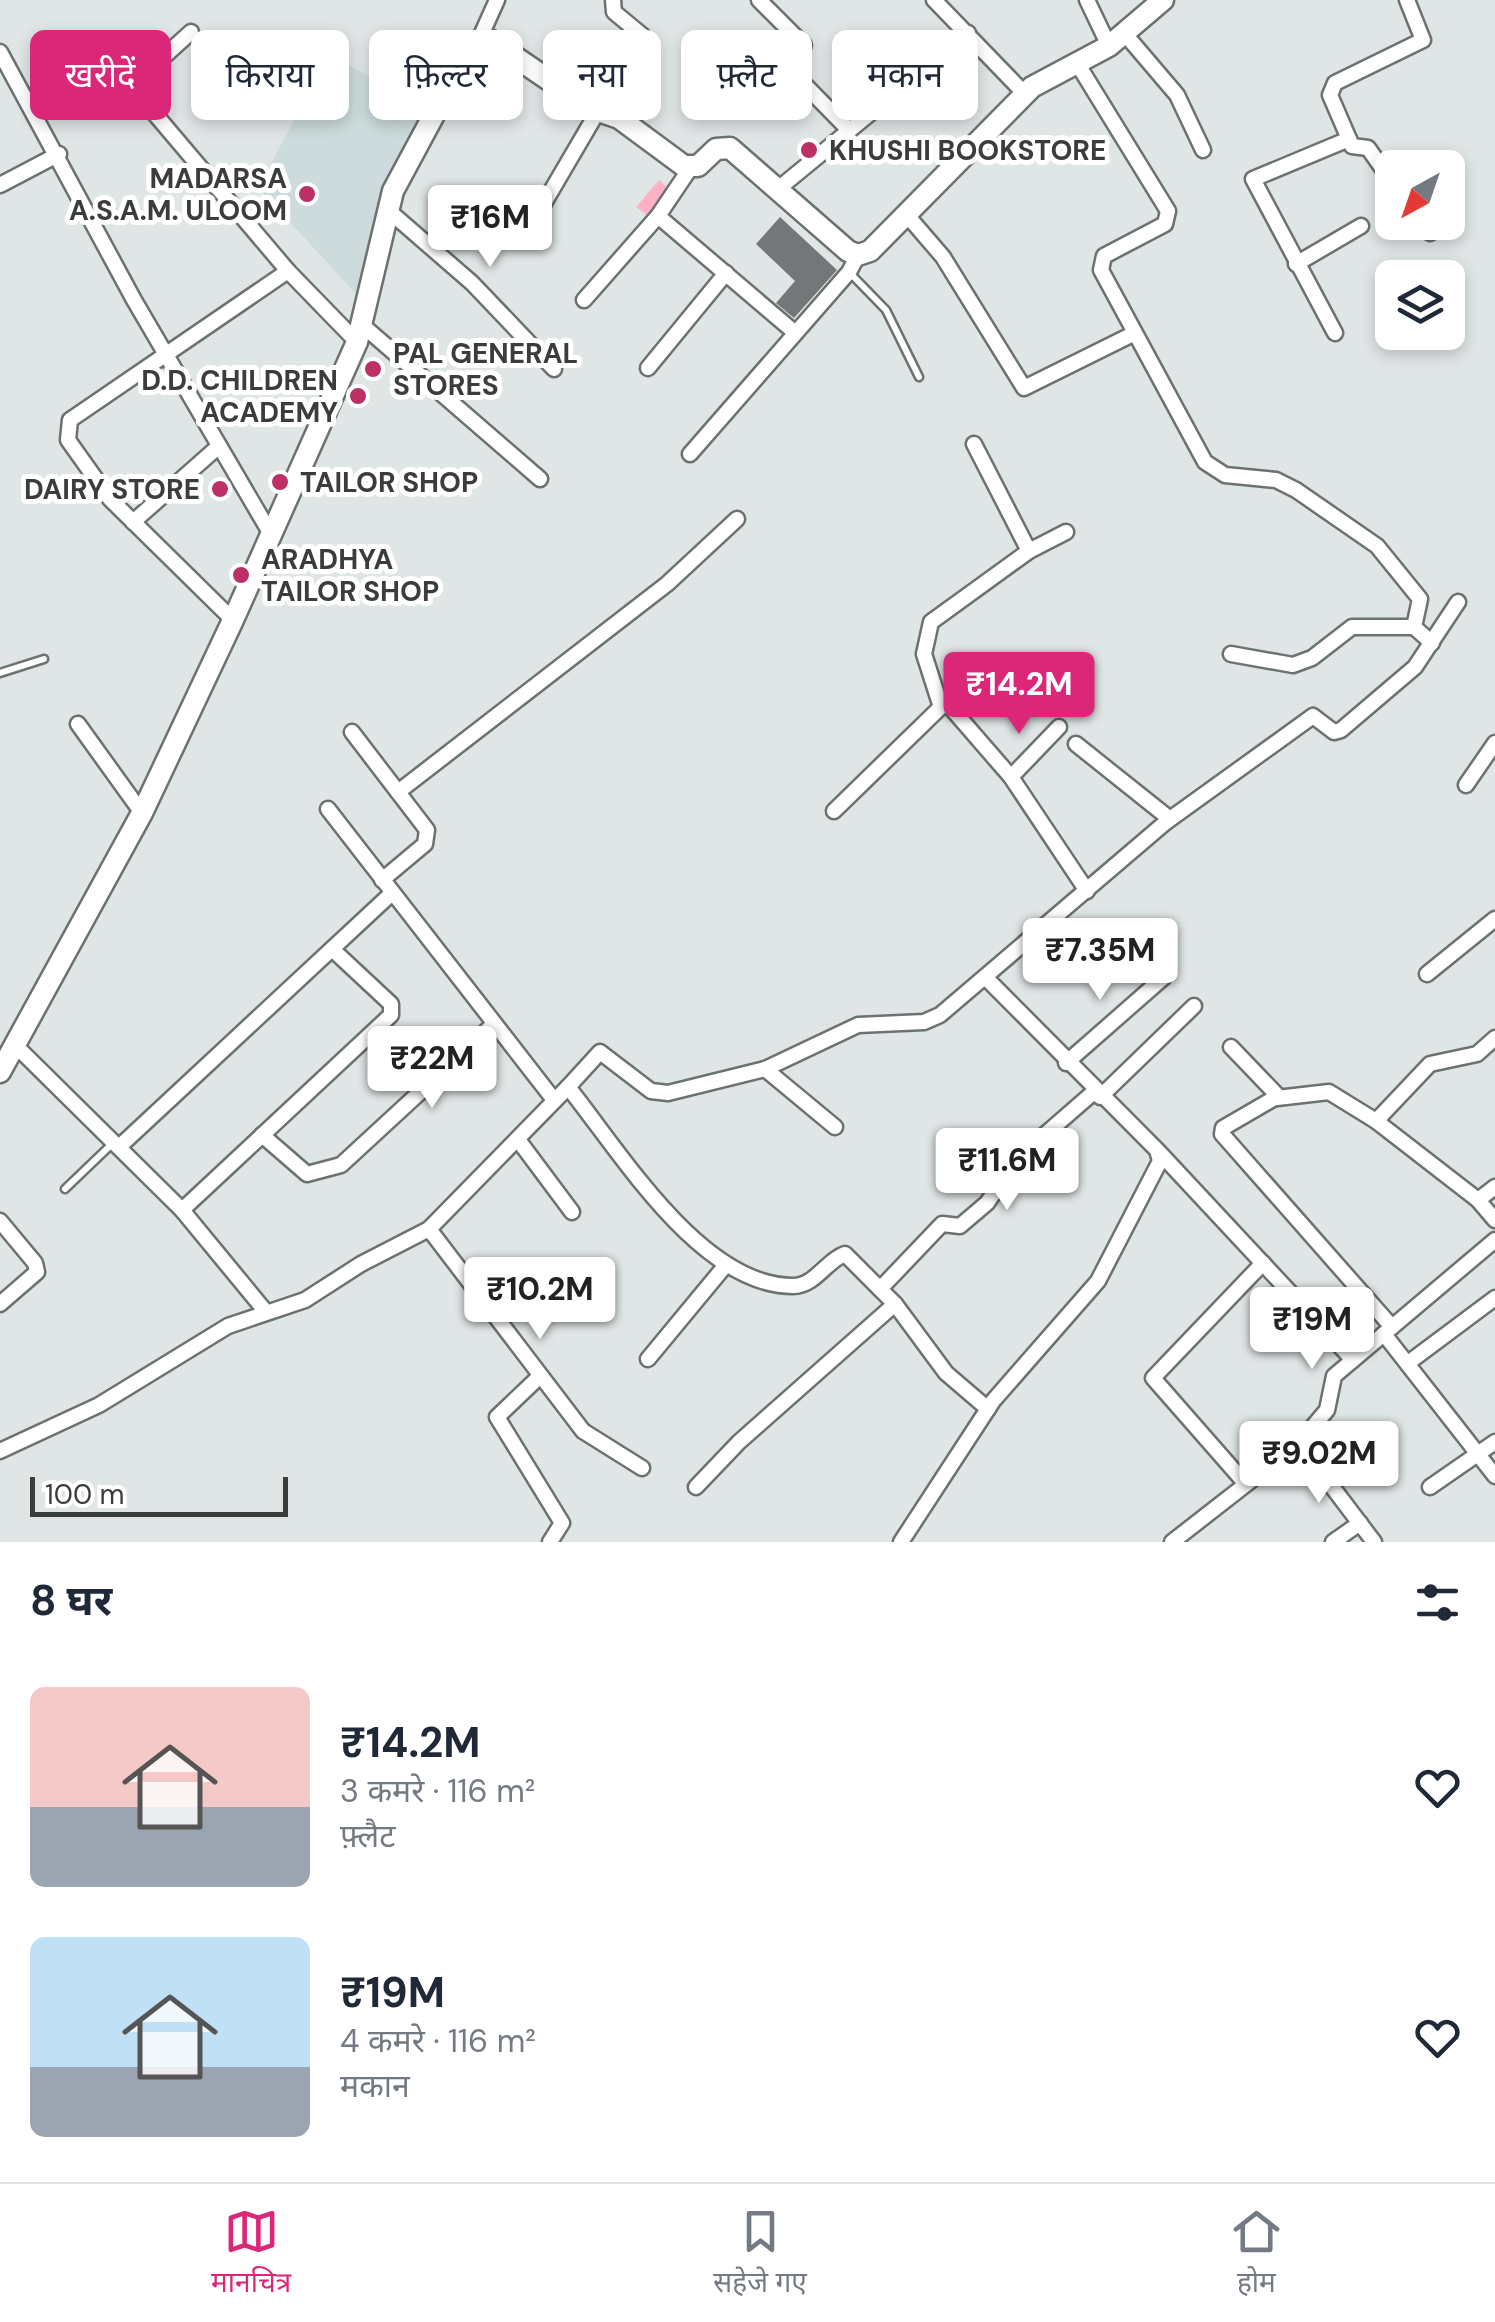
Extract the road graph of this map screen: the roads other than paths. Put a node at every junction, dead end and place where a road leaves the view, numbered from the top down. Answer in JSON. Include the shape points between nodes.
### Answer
{"nodes":[{"id":1,"x":498,"y":0,"type":"edge"},
{"id":2,"x":613,"y":0,"type":"edge"},
{"id":3,"x":758,"y":0,"type":"edge"},
{"id":4,"x":934,"y":0,"type":"edge"},
{"id":5,"x":1087,"y":0,"type":"edge"},
{"id":6,"x":1163,"y":0,"type":"edge"},
{"id":7,"x":1407,"y":0,"type":"edge"},
{"id":8,"x":484,"y":30,"type":"edge"},
{"id":9,"x":636,"y":30,"type":"edge"},
{"id":10,"x":789,"y":30,"type":"edge"},
{"id":11,"x":965,"y":30,"type":"edge"},
{"id":12,"x":191,"y":32,"type":"dead end"},
{"id":13,"x":1117,"y":40,"type":"junction"},
{"id":14,"x":978,"y":44,"type":"edge"},
{"id":15,"x":0,"y":52,"type":"edge"},
{"id":16,"x":1077,"y":62,"type":"junction"},
{"id":17,"x":15,"y":75,"type":"junction"},
{"id":18,"x":0,"y":82,"type":"edge"},
{"id":19,"x":812,"y":91,"type":"edge"},
{"id":20,"x":1024,"y":94,"type":"junction"},
{"id":21,"x":429,"y":120,"type":"edge"},
{"id":22,"x":589,"y":120,"type":"edge"},
{"id":23,"x":623,"y":120,"type":"edge"},
{"id":24,"x":862,"y":120,"type":"edge"},
{"id":25,"x":850,"y":130,"type":"junction"},
{"id":26,"x":1349,"y":139,"type":"junction"},
{"id":27,"x":1203,"y":150,"type":"dead end"},
{"id":28,"x":59,"y":154,"type":"junction"},
{"id":29,"x":1375,"y":158,"type":"edge"},
{"id":30,"x":691,"y":168,"type":"junction"},
{"id":31,"x":0,"y":186,"type":"edge"},
{"id":32,"x":778,"y":189,"type":"junction"},
{"id":33,"x":389,"y":211,"type":"junction"},
{"id":34,"x":906,"y":214,"type":"junction"},
{"id":35,"x":658,"y":216,"type":"junction"},
{"id":36,"x":533,"y":222,"type":"dead end"},
{"id":37,"x":1360,"y":226,"type":"dead end"},
{"id":38,"x":854,"y":264,"type":"junction"},
{"id":39,"x":1296,"y":264,"type":"junction"},
{"id":40,"x":288,"y":271,"type":"junction"},
{"id":41,"x":726,"y":274,"type":"junction"},
{"id":42,"x":584,"y":300,"type":"dead end"},
{"id":43,"x":794,"y":332,"type":"junction"},
{"id":44,"x":359,"y":333,"type":"junction"},
{"id":45,"x":1335,"y":333,"type":"dead end"},
{"id":46,"x":1133,"y":334,"type":"junction"},
{"id":47,"x":166,"y":355,"type":"junction"},
{"id":48,"x":648,"y":368,"type":"dead end"},
{"id":49,"x":554,"y":369,"type":"dead end"},
{"id":50,"x":919,"y":376,"type":"dead end"},
{"id":51,"x":974,"y":444,"type":"dead end"},
{"id":52,"x":219,"y":446,"type":"junction"},
{"id":53,"x":690,"y":454,"type":"dead end"},
{"id":54,"x":540,"y":479,"type":"dead end"},
{"id":55,"x":737,"y":519,"type":"dead end"},
{"id":56,"x":134,"y":522,"type":"junction"},
{"id":57,"x":1066,"y":532,"type":"dead end"},
{"id":58,"x":272,"y":536,"type":"junction"},
{"id":59,"x":1029,"y":551,"type":"junction"},
{"id":60,"x":1458,"y":602,"type":"dead end"},
{"id":61,"x":233,"y":620,"type":"junction"},
{"id":62,"x":1414,"y":626,"type":"junction"},
{"id":63,"x":1432,"y":643,"type":"junction"},
{"id":64,"x":1231,"y":654,"type":"dead end"},
{"id":65,"x":44,"y":659,"type":"dead end"},
{"id":66,"x":0,"y":673,"type":"edge"},
{"id":67,"x":940,"y":704,"type":"junction"},
{"id":68,"x":78,"y":724,"type":"dead end"},
{"id":69,"x":1060,"y":728,"type":"dead end"},
{"id":70,"x":352,"y":732,"type":"dead end"},
{"id":71,"x":1495,"y":743,"type":"edge"},
{"id":72,"x":1076,"y":744,"type":"dead end"},
{"id":73,"x":1011,"y":777,"type":"junction"},
{"id":74,"x":1466,"y":786,"type":"dead end"},
{"id":75,"x":398,"y":792,"type":"junction"},
{"id":76,"x":328,"y":809,"type":"dead end"},
{"id":77,"x":834,"y":811,"type":"dead end"},
{"id":78,"x":142,"y":813,"type":"junction"},
{"id":79,"x":1166,"y":822,"type":"junction"},
{"id":80,"x":382,"y":880,"type":"junction"},
{"id":81,"x":1087,"y":891,"type":"junction"},
{"id":82,"x":392,"y":893,"type":"junction"},
{"id":83,"x":1495,"y":919,"type":"edge"},
{"id":84,"x":332,"y":948,"type":"junction"},
{"id":85,"x":1428,"y":974,"type":"dead end"},
{"id":86,"x":986,"y":977,"type":"junction"},
{"id":87,"x":1164,"y":977,"type":"dead end"},
{"id":88,"x":1194,"y":1006,"type":"dead end"},
{"id":89,"x":494,"y":1024,"type":"junction"},
{"id":90,"x":1495,"y":1038,"type":"edge"},
{"id":91,"x":18,"y":1047,"type":"junction"},
{"id":92,"x":1231,"y":1047,"type":"dead end"},
{"id":93,"x":1066,"y":1062,"type":"junction"},
{"id":94,"x":765,"y":1069,"type":"junction"},
{"id":95,"x":0,"y":1072,"type":"edge"},
{"id":96,"x":568,"y":1086,"type":"junction"},
{"id":97,"x":1098,"y":1094,"type":"junction"},
{"id":98,"x":1277,"y":1098,"type":"junction"},
{"id":99,"x":554,"y":1100,"type":"junction"},
{"id":100,"x":1376,"y":1121,"type":"junction"},
{"id":101,"x":835,"y":1128,"type":"dead end"},
{"id":102,"x":262,"y":1135,"type":"junction"},
{"id":103,"x":519,"y":1141,"type":"junction"},
{"id":104,"x":117,"y":1144,"type":"junction"},
{"id":105,"x":1157,"y":1150,"type":"junction"},
{"id":106,"x":1495,"y":1187,"type":"edge"},
{"id":107,"x":65,"y":1189,"type":"dead end"},
{"id":108,"x":1478,"y":1200,"type":"junction"},
{"id":109,"x":182,"y":1210,"type":"junction"},
{"id":110,"x":572,"y":1212,"type":"dead end"},
{"id":111,"x":1495,"y":1220,"type":"edge"},
{"id":112,"x":0,"y":1221,"type":"edge"},
{"id":113,"x":428,"y":1229,"type":"junction"},
{"id":114,"x":1495,"y":1240,"type":"edge"},
{"id":115,"x":1263,"y":1263,"type":"junction"},
{"id":116,"x":726,"y":1266,"type":"junction"},
{"id":117,"x":880,"y":1289,"type":"junction"},
{"id":118,"x":1495,"y":1298,"type":"edge"},
{"id":119,"x":0,"y":1304,"type":"edge"},
{"id":120,"x":895,"y":1304,"type":"junction"},
{"id":121,"x":266,"y":1312,"type":"junction"},
{"id":122,"x":1388,"y":1330,"type":"junction"},
{"id":123,"x":648,"y":1359,"type":"dead end"},
{"id":124,"x":1353,"y":1360,"type":"junction"},
{"id":125,"x":1408,"y":1362,"type":"junction"},
{"id":126,"x":539,"y":1377,"type":"junction"},
{"id":127,"x":988,"y":1408,"type":"junction"},
{"id":128,"x":1495,"y":1442,"type":"edge"},
{"id":129,"x":1299,"y":1444,"type":"junction"},
{"id":130,"x":0,"y":1451,"type":"edge"},
{"id":131,"x":1479,"y":1454,"type":"junction"},
{"id":132,"x":642,"y":1468,"type":"dead end"},
{"id":133,"x":1495,"y":1476,"type":"edge"},
{"id":134,"x":1245,"y":1483,"type":"junction"},
{"id":135,"x":696,"y":1487,"type":"dead end"},
{"id":136,"x":1430,"y":1487,"type":"dead end"},
{"id":137,"x":1360,"y":1523,"type":"junction"},
{"id":138,"x":550,"y":1542,"type":"edge"},
{"id":139,"x":901,"y":1542,"type":"edge"},
{"id":140,"x":1172,"y":1542,"type":"edge"},
{"id":141,"x":1333,"y":1542,"type":"edge"},
{"id":142,"x":1374,"y":1542,"type":"edge"}],
"edges":[{"from":1,"to":8,"type":"street"},
{"from":2,"to":9,"type":"street","via":[[614,12]]},
{"from":3,"to":10,"type":"street"},
{"from":4,"to":11,"type":"street"},
{"from":5,"to":13,"type":"street"},
{"from":6,"to":13,"type":"street"},
{"from":7,"to":26,"type":"street","via":[[1423,40],[1331,88]]},
{"from":12,"to":40,"type":"street","via":[[138,80],[138,94]]},
{"from":13,"to":16,"type":"street"},
{"from":13,"to":27,"type":"street","via":[[1178,96]]},
{"from":14,"to":20,"type":"street"},
{"from":15,"to":17,"type":"street"},
{"from":16,"to":20,"type":"street"},
{"from":16,"to":46,"type":"street","via":[[1168,210],[1165,224],[1100,262]]},
{"from":17,"to":18,"type":"street"},
{"from":17,"to":28,"type":"street"},
{"from":19,"to":25,"type":"street"},
{"from":20,"to":34,"type":"street"},
{"from":21,"to":33,"type":"street"},
{"from":22,"to":36,"type":"street"},
{"from":23,"to":30,"type":"street"},
{"from":24,"to":25,"type":"street"},
{"from":25,"to":32,"type":"street"},
{"from":26,"to":29,"type":"street"},
{"from":26,"to":39,"type":"street","via":[[1253,179]]},
{"from":28,"to":31,"type":"street"},
{"from":28,"to":47,"type":"street"},
{"from":30,"to":32,"type":"street","via":[[716,149],[730,148]]},
{"from":30,"to":35,"type":"street"},
{"from":32,"to":38,"type":"street","via":[[848,251]]},
{"from":33,"to":44,"type":"street"},
{"from":33,"to":49,"type":"street","via":[[472,283]]},
{"from":34,"to":38,"type":"street"},
{"from":34,"to":46,"type":"street","via":[[943,257],[1024,388]]},
{"from":35,"to":41,"type":"street"},
{"from":35,"to":42,"type":"street"},
{"from":37,"to":39,"type":"street"},
{"from":38,"to":43,"type":"street"},
{"from":38,"to":50,"type":"lane"},
{"from":39,"to":45,"type":"street"},
{"from":40,"to":44,"type":"street"},
{"from":40,"to":47,"type":"street"},
{"from":41,"to":43,"type":"street"},
{"from":41,"to":48,"type":"street"},
{"from":43,"to":53,"type":"street"},
{"from":44,"to":54,"type":"street"},
{"from":44,"to":58,"type":"street"},
{"from":46,"to":62,"type":"street","via":[[1205,462],[1225,474],[1286,484],[1365,537],[1420,598]]},
{"from":47,"to":52,"type":"street"},
{"from":47,"to":56,"type":"street","via":[[66,429],[110,499]]},
{"from":51,"to":59,"type":"street"},
{"from":52,"to":56,"type":"street"},
{"from":52,"to":58,"type":"street"},
{"from":55,"to":75,"type":"street","via":[[667,584]]},
{"from":56,"to":61,"type":"street"},
{"from":57,"to":59,"type":"street"},
{"from":58,"to":61,"type":"street"},
{"from":59,"to":67,"type":"street","via":[[931,622],[924,654]]},
{"from":60,"to":63,"type":"street"},
{"from":61,"to":78,"type":"street"},
{"from":62,"to":63,"type":"street"},
{"from":62,"to":64,"type":"street","via":[[1352,627],[1293,665]]},
{"from":63,"to":79,"type":"street","via":[[1401,682],[1341,730],[1313,716]]},
{"from":65,"to":66,"type":"lane"},
{"from":67,"to":73,"type":"street","via":[[952,704]]},
{"from":67,"to":77,"type":"street"},
{"from":68,"to":78,"type":"street"},
{"from":69,"to":73,"type":"street"},
{"from":70,"to":75,"type":"street"},
{"from":71,"to":74,"type":"street"},
{"from":72,"to":79,"type":"street"},
{"from":73,"to":81,"type":"street"},
{"from":75,"to":80,"type":"street","via":[[428,838]]},
{"from":76,"to":80,"type":"street"},
{"from":78,"to":91,"type":"street"},
{"from":79,"to":81,"type":"street"},
{"from":80,"to":82,"type":"street"},
{"from":81,"to":86,"type":"street"},
{"from":82,"to":84,"type":"street"},
{"from":82,"to":89,"type":"street"},
{"from":83,"to":85,"type":"street"},
{"from":84,"to":102,"type":"street","via":[[394,1010]]},
{"from":84,"to":104,"type":"street"},
{"from":86,"to":93,"type":"street"},
{"from":86,"to":94,"type":"street","via":[[940,1016],[858,1026]]},
{"from":87,"to":93,"type":"street"},
{"from":88,"to":97,"type":"street"},
{"from":89,"to":99,"type":"street"},
{"from":89,"to":102,"type":"street","via":[[340,1165],[307,1174]]},
{"from":90,"to":100,"type":"street","via":[[1477,1054],[1421,1070]]},
{"from":91,"to":95,"type":"street"},
{"from":91,"to":104,"type":"street"},
{"from":92,"to":98,"type":"street"},
{"from":93,"to":97,"type":"street"},
{"from":94,"to":96,"type":"street","via":[[660,1094],[600,1052]]},
{"from":94,"to":101,"type":"street"},
{"from":96,"to":99,"type":"street"},
{"from":96,"to":116,"type":"street","via":[[674,1221]]},
{"from":97,"to":105,"type":"street"},
{"from":97,"to":117,"type":"street","via":[[1018,1158],[987,1203],[960,1226],[942,1224]]},
{"from":98,"to":100,"type":"street","via":[[1329,1092]]},
{"from":98,"to":122,"type":"street","via":[[1222,1134]]},
{"from":99,"to":103,"type":"street"},
{"from":100,"to":108,"type":"street"},
{"from":102,"to":109,"type":"street"},
{"from":103,"to":110,"type":"street"},
{"from":103,"to":113,"type":"street"},
{"from":104,"to":107,"type":"lane"},
{"from":104,"to":109,"type":"street"},
{"from":105,"to":115,"type":"street"},
{"from":105,"to":127,"type":"street","via":[[1160,1160],[1098,1282]]},
{"from":106,"to":108,"type":"street"},
{"from":108,"to":111,"type":"street"},
{"from":109,"to":121,"type":"street"},
{"from":112,"to":119,"type":"street","via":[[36,1272]]},
{"from":113,"to":121,"type":"street","via":[[305,1300]]},
{"from":113,"to":126,"type":"street"},
{"from":114,"to":122,"type":"street"},
{"from":115,"to":124,"type":"street"},
{"from":115,"to":134,"type":"street","via":[[1153,1378]]},
{"from":116,"to":117,"type":"street","via":[[791,1286],[845,1254]]},
{"from":116,"to":123,"type":"street"},
{"from":117,"to":120,"type":"street"},
{"from":118,"to":125,"type":"street"},
{"from":120,"to":127,"type":"street","via":[[946,1372]]},
{"from":120,"to":135,"type":"street"},
{"from":121,"to":130,"type":"street","via":[[228,1326],[100,1405]]},
{"from":122,"to":124,"type":"street"},
{"from":122,"to":125,"type":"street"},
{"from":124,"to":129,"type":"street","via":[[1334,1376],[1327,1410]]},
{"from":125,"to":131,"type":"street"},
{"from":126,"to":132,"type":"street","via":[[583,1431]]},
{"from":126,"to":138,"type":"street","via":[[497,1417],[562,1523]]},
{"from":127,"to":139,"type":"street"},
{"from":128,"to":131,"type":"street"},
{"from":129,"to":134,"type":"street"},
{"from":129,"to":137,"type":"street"},
{"from":131,"to":133,"type":"street"},
{"from":131,"to":136,"type":"street"},
{"from":134,"to":140,"type":"street"},
{"from":137,"to":141,"type":"street"},
{"from":137,"to":142,"type":"street"}]}
